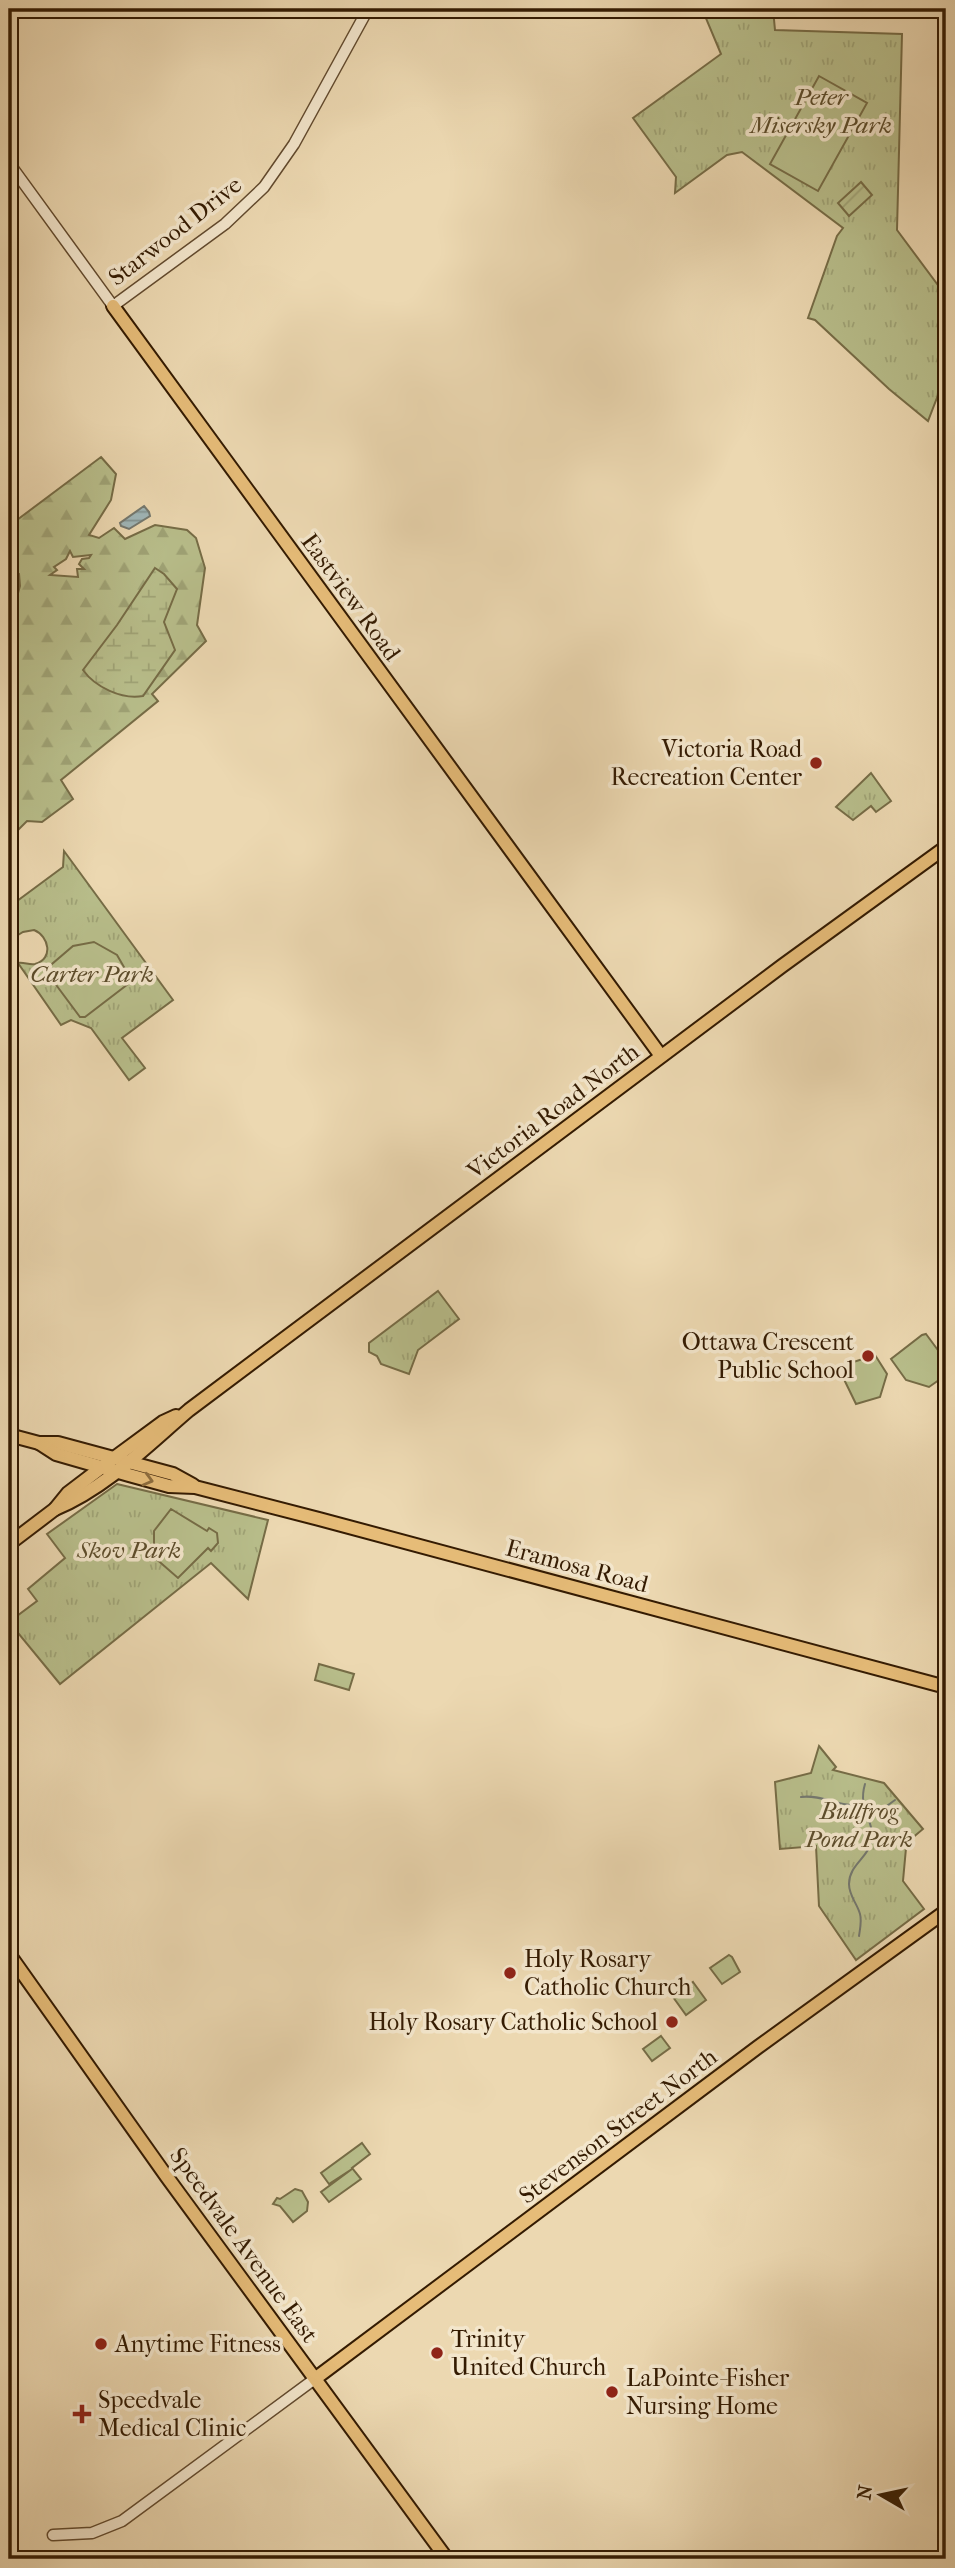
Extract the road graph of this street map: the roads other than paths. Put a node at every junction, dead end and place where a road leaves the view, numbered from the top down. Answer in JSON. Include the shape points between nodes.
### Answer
{"nodes":[{"id":1,"x":368,"y":9,"type":"edge"},
{"id":2,"x":9,"y":163,"type":"edge"},
{"id":3,"x":113,"y":306,"type":"junction"},
{"id":4,"x":946,"y":847,"type":"edge"},
{"id":5,"x":661,"y":1056,"type":"junction"},
{"id":6,"x":186,"y":1412,"type":"junction"},
{"id":7,"x":9,"y":1435,"type":"edge"},
{"id":8,"x":153,"y":1442,"type":"junction"},
{"id":9,"x":38,"y":1443,"type":"junction"},
{"id":10,"x":69,"y":1458,"type":"junction"},
{"id":11,"x":127,"y":1462,"type":"junction"},
{"id":12,"x":115,"y":1465,"type":"junction"},
{"id":13,"x":102,"y":1467,"type":"junction"},
{"id":14,"x":160,"y":1470,"type":"junction"},
{"id":15,"x":195,"y":1487,"type":"junction"},
{"id":16,"x":73,"y":1489,"type":"junction"},
{"id":17,"x":55,"y":1509,"type":"junction"},
{"id":18,"x":9,"y":1544,"type":"edge"},
{"id":19,"x":946,"y":1687,"type":"edge"},
{"id":20,"x":946,"y":1911,"type":"edge"},
{"id":21,"x":9,"y":1954,"type":"edge"},
{"id":22,"x":316,"y":2378,"type":"junction"},
{"id":23,"x":53,"y":2535,"type":"dead end"},
{"id":24,"x":447,"y":2559,"type":"edge"}],
"edges":[{"from":1,"to":3,"type":"street","name":"Starwood Drive","via":[[294,144],[264,187],[225,224]]},
{"from":2,"to":3,"type":"street","name":"Eastview Road"},
{"from":3,"to":5,"type":"main road","name":"Eastview Road"},
{"from":4,"to":5,"type":"main road","name":"Victoria Road North"},
{"from":5,"to":6,"type":"main road","name":"Victoria Road North"},
{"from":6,"to":8,"type":"main road","name":"Victoria Road North"},
{"from":6,"to":12,"type":"main road","name":"Victoria Road North","via":[[163,1422]]},
{"from":7,"to":9,"type":"main road","name":"Eramosa Road"},
{"from":8,"to":11,"type":"main road","name":"Victoria Road North"},
{"from":8,"to":14,"type":"main road","via":[[150,1457]]},
{"from":9,"to":10,"type":"main road","name":"Eramosa Road"},
{"from":9,"to":12,"type":"main road","name":"Eramosa Road","via":[[58,1443]]},
{"from":10,"to":13,"type":"main road","name":"Eramosa Road"},
{"from":10,"to":16,"type":"main road","via":[[79,1474]]},
{"from":11,"to":12,"type":"main road","name":"Eramosa Road"},
{"from":11,"to":14,"type":"main road","name":"Eramosa Road"},
{"from":12,"to":13,"type":"main road","name":"Victoria Road North"},
{"from":12,"to":15,"type":"main road","name":"Eramosa Road","one_way":true,"via":[[169,1486]]},
{"from":12,"to":17,"type":"main road","name":"Victoria Road North","via":[[74,1501]]},
{"from":13,"to":16,"type":"main road","name":"Victoria Road North"},
{"from":14,"to":15,"type":"main road","name":"Eramosa Road"},
{"from":15,"to":19,"type":"main road","name":"Eramosa Road"},
{"from":16,"to":17,"type":"main road","name":"Victoria Road North"},
{"from":17,"to":18,"type":"main road","name":"Victoria Road North"},
{"from":20,"to":22,"type":"main road","name":"Stevenson Street North"},
{"from":21,"to":22,"type":"main road","name":"Speedvale Avenue East"},
{"from":22,"to":23,"type":"street","via":[[113,2526],[92,2533]]},
{"from":22,"to":24,"type":"main road","name":"Speedvale Avenue East"}]}
